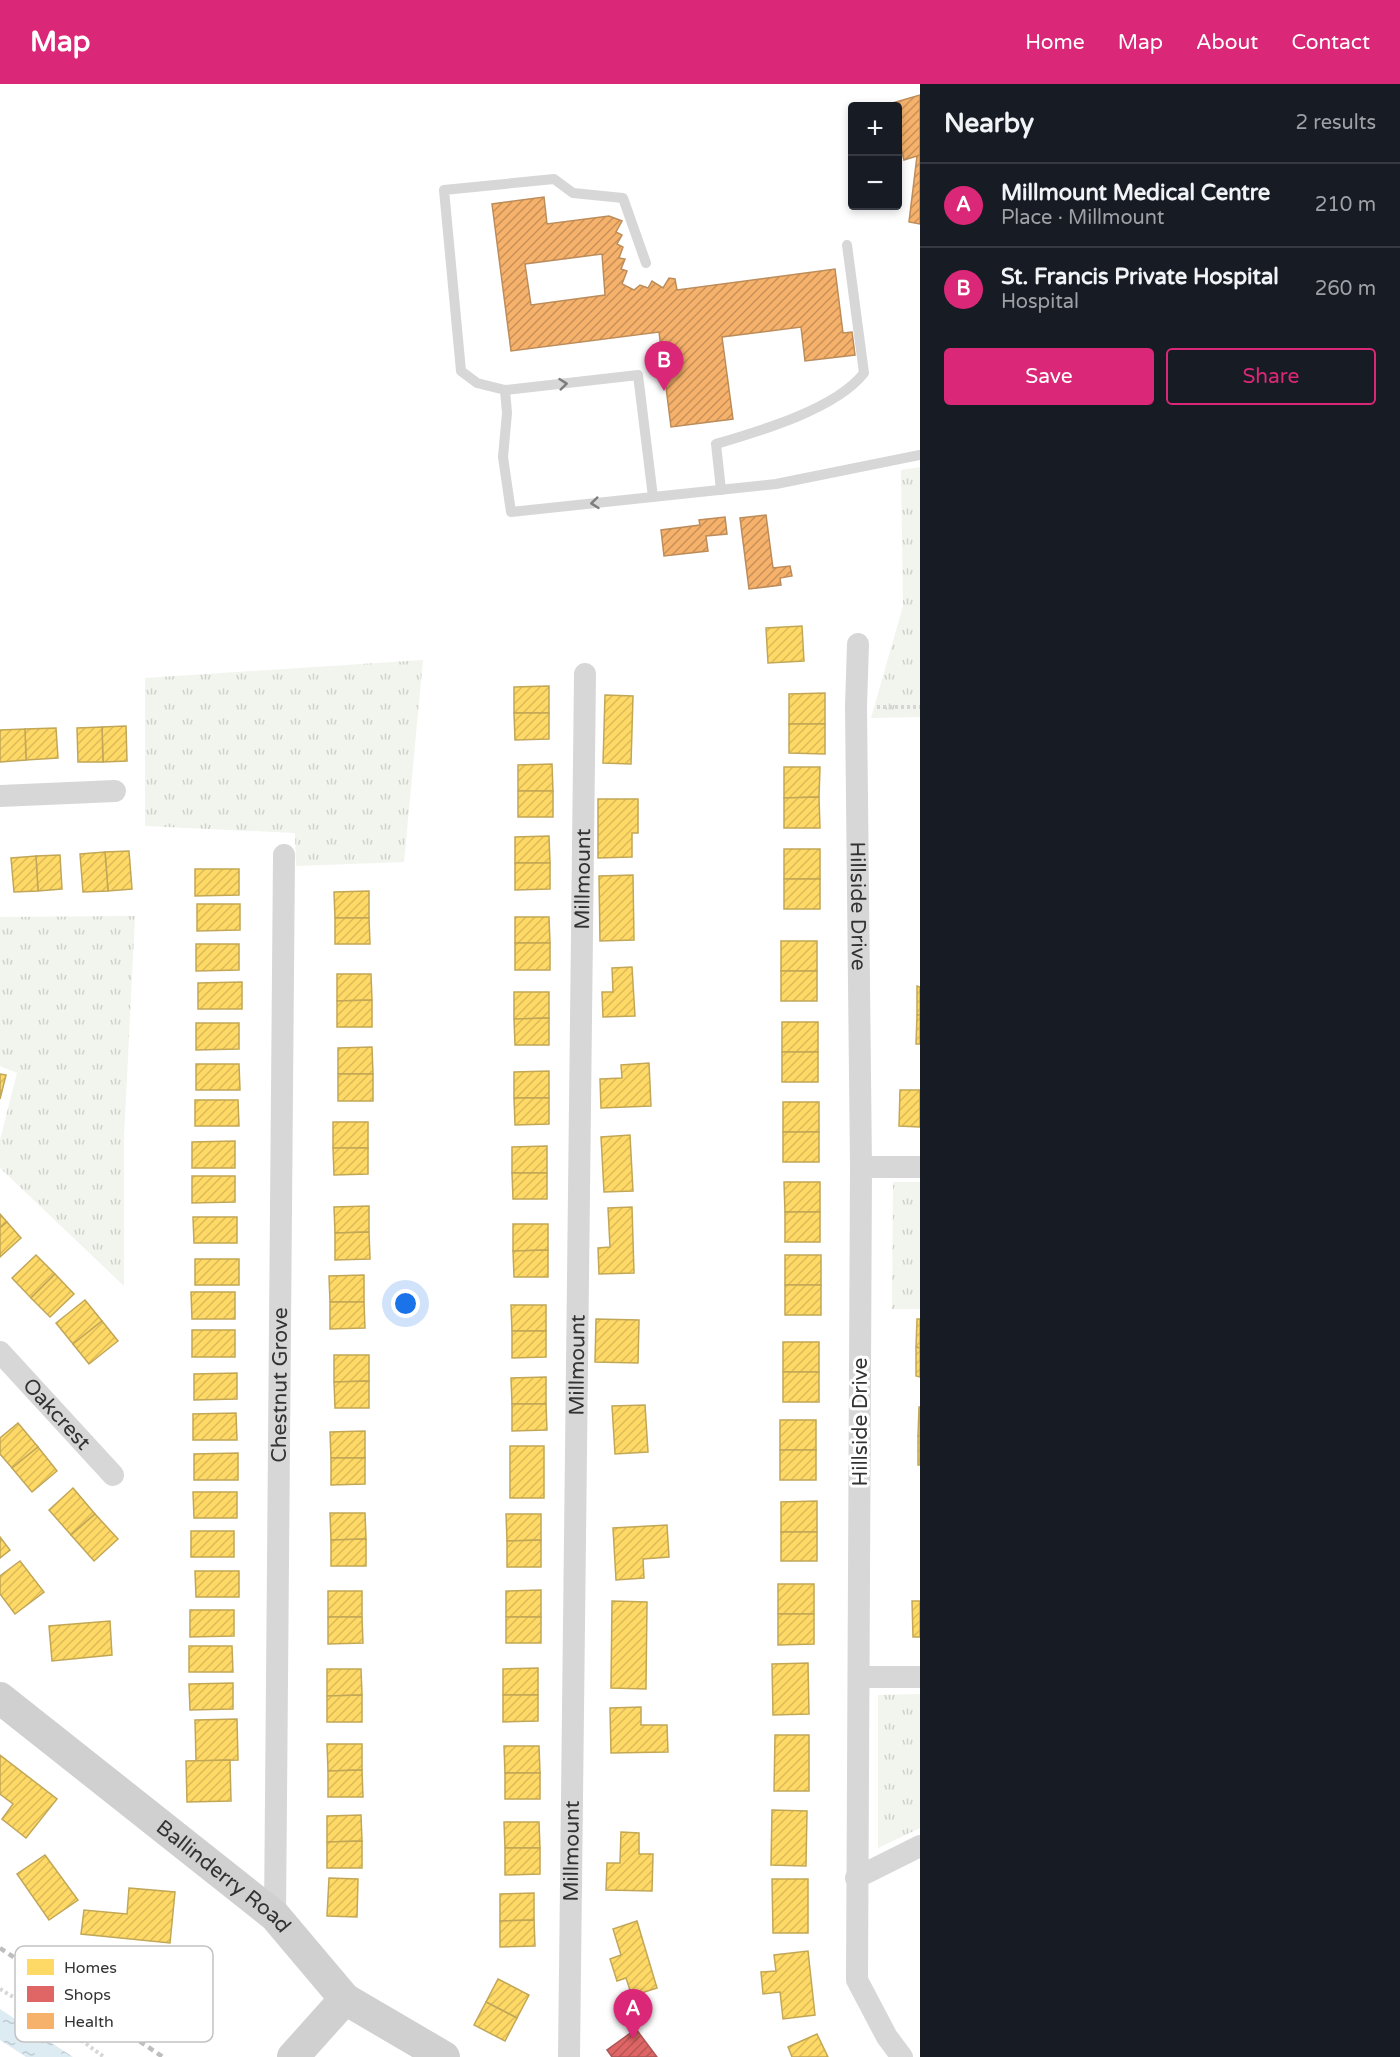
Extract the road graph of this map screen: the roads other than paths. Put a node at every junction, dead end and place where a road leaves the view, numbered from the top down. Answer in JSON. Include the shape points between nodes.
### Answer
{"nodes":[{"id":1,"x":848,"y":245,"type":"dead end"},
{"id":2,"x":646,"y":263,"type":"dead end"},
{"id":3,"x":505,"y":390,"type":"junction"},
{"id":4,"x":920,"y":455,"type":"edge"},
{"id":5,"x":721,"y":490,"type":"junction"},
{"id":6,"x":653,"y":497,"type":"junction"},
{"id":7,"x":858,"y":644,"type":"dead end"},
{"id":8,"x":585,"y":674,"type":"dead end"},
{"id":9,"x":115,"y":791,"type":"dead end"},
{"id":10,"x":0,"y":796,"type":"edge"},
{"id":11,"x":284,"y":855,"type":"dead end"},
{"id":12,"x":861,"y":1167,"type":"junction"},
{"id":13,"x":920,"y":1167,"type":"edge"},
{"id":14,"x":0,"y":1352,"type":"edge"},
{"id":15,"x":113,"y":1475,"type":"dead end"},
{"id":16,"x":860,"y":1677,"type":"junction"},
{"id":17,"x":920,"y":1677,"type":"edge"},
{"id":18,"x":0,"y":1698,"type":"edge"},
{"id":19,"x":920,"y":1846,"type":"edge"},
{"id":20,"x":856,"y":1878,"type":"junction"},
{"id":21,"x":275,"y":1916,"type":"junction"},
{"id":22,"x":345,"y":1999,"type":"junction"},
{"id":23,"x":293,"y":2057,"type":"edge"},
{"id":24,"x":444,"y":2057,"type":"edge"},
{"id":25,"x":569,"y":2057,"type":"edge"},
{"id":26,"x":902,"y":2057,"type":"edge"}],
"edges":[{"from":1,"to":5,"type":"lane","via":[[864,372],[856,384],[828,402],[716,444]]},
{"from":2,"to":3,"type":"lane","via":[[623,198],[573,193],[554,179],[444,190],[461,370],[477,383]]},
{"from":3,"to":6,"type":"lane","one_way":true,"via":[[638,375]]},
{"from":6,"to":3,"type":"lane","one_way":true,"via":[[511,512],[503,457]]},
{"from":4,"to":5,"type":"lane"},
{"from":5,"to":6,"type":"lane"},
{"from":7,"to":12,"type":"street","name":"Hillside Drive"},
{"from":8,"to":25,"type":"street","name":"Millmount"},
{"from":9,"to":10,"type":"street"},
{"from":11,"to":21,"type":"street","name":"Chestnut Grove"},
{"from":12,"to":13,"type":"street"},
{"from":12,"to":16,"type":"street","name":"Hillside Drive"},
{"from":14,"to":15,"type":"street","name":"Oakcrest"},
{"from":16,"to":17,"type":"street"},
{"from":16,"to":20,"type":"street","name":"Hillside Drive"},
{"from":18,"to":21,"type":"street","name":"Ballinderry Road"},
{"from":19,"to":20,"type":"street"},
{"from":20,"to":26,"type":"street","name":"Hillside Drive","via":[[857,1980]]},
{"from":21,"to":22,"type":"street","name":"Ballinderry Road"},
{"from":22,"to":23,"type":"street"},
{"from":22,"to":24,"type":"street","name":"Ballinderry Road"}]}
